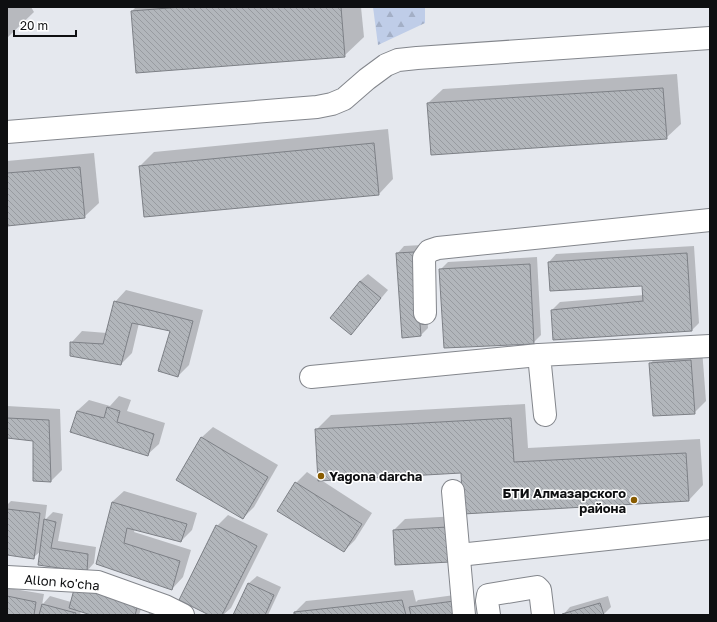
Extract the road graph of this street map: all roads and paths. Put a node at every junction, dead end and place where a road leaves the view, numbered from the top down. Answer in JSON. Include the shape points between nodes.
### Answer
{"nodes":[{"id":1,"x":710,"y":38,"type":"edge"},
{"id":2,"x":7,"y":132,"type":"edge"},
{"id":3,"x":710,"y":220,"type":"edge"},
{"id":4,"x":425,"y":313,"type":"dead end"},
{"id":5,"x":710,"y":346,"type":"edge"},
{"id":6,"x":539,"y":355,"type":"junction"},
{"id":7,"x":310,"y":377,"type":"dead end"},
{"id":8,"x":545,"y":415,"type":"dead end"},
{"id":9,"x":453,"y":491,"type":"dead end"},
{"id":10,"x":710,"y":528,"type":"edge"},
{"id":11,"x":459,"y":555,"type":"junction"},
{"id":12,"x":7,"y":578,"type":"edge"},
{"id":13,"x":183,"y":615,"type":"edge"},
{"id":14,"x":464,"y":615,"type":"edge"},
{"id":15,"x":489,"y":615,"type":"edge"},
{"id":16,"x":543,"y":615,"type":"edge"}],
"edges":[{"from":1,"to":2,"type":"street","via":[[398,60],[386,65],[344,99],[318,107]]},
{"from":3,"to":4,"type":"street","via":[[438,248],[429,251],[424,258]]},
{"from":5,"to":6,"type":"street"},
{"from":6,"to":7,"type":"street"},
{"from":6,"to":8,"type":"street"},
{"from":9,"to":11,"type":"street"},
{"from":10,"to":11,"type":"street"},
{"from":11,"to":14,"type":"street"},
{"from":12,"to":13,"type":"street","name":"Allon ko'cha","via":[[98,582]]},
{"from":15,"to":16,"type":"street","via":[[488,595],[537,587],[540,590]]}]}
